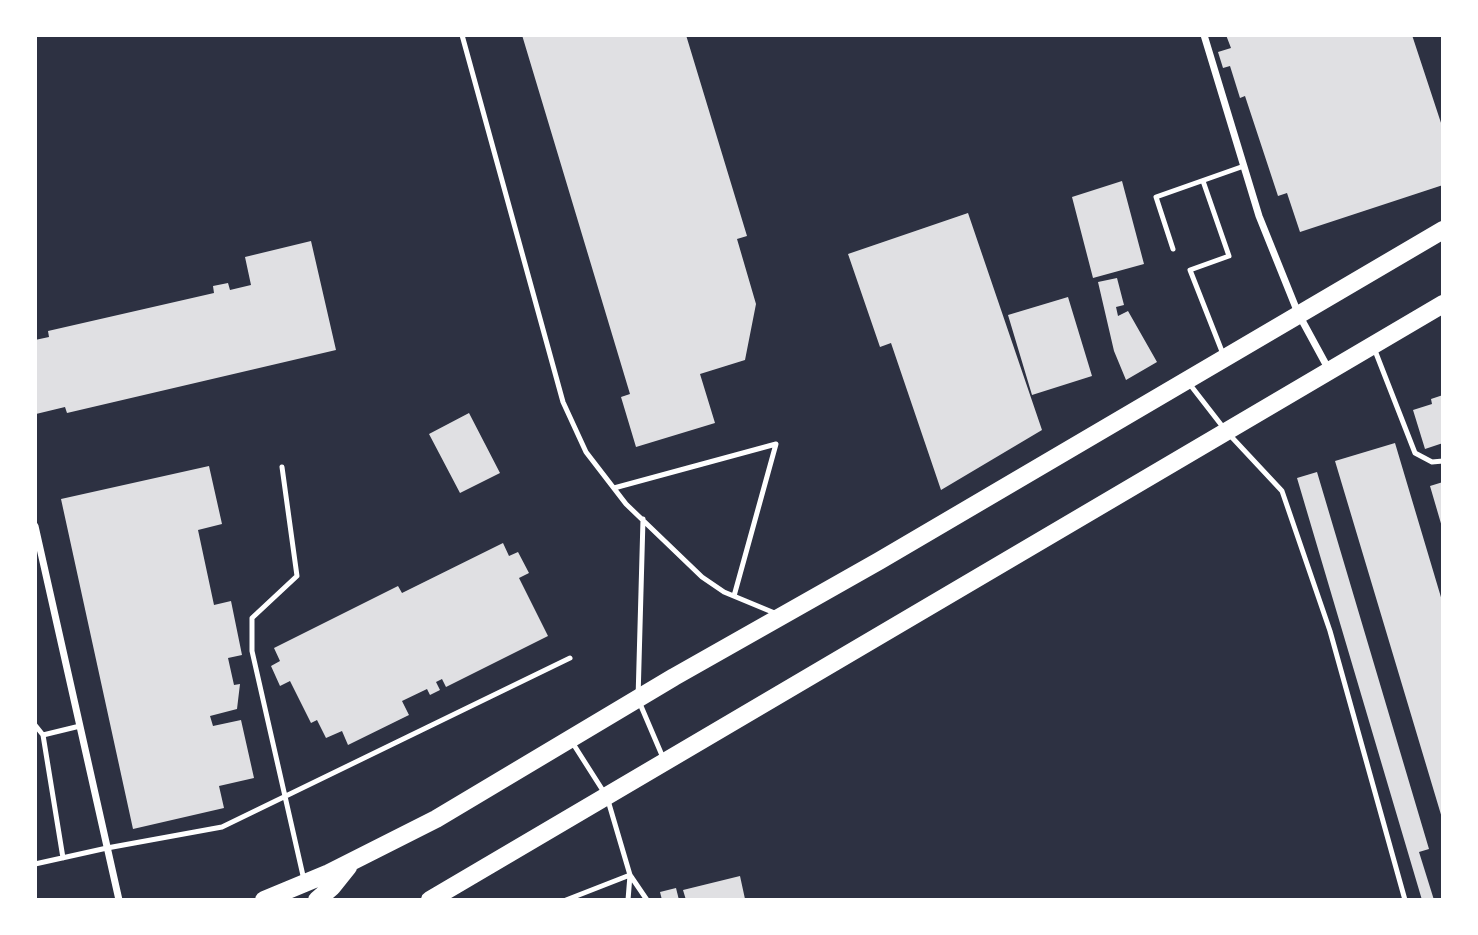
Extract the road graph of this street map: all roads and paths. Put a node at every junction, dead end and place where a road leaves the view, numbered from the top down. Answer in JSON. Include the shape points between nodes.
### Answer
{"nodes":[{"id":1,"x":462,"y":35,"type":"edge"},
{"id":2,"x":1204,"y":35,"type":"edge"},
{"id":3,"x":1244,"y":166,"type":"junction"},
{"id":4,"x":1203,"y":181,"type":"junction"},
{"id":5,"x":1443,"y":230,"type":"edge"},
{"id":6,"x":1173,"y":249,"type":"dead end"},
{"id":7,"x":1443,"y":304,"type":"edge"},
{"id":8,"x":1298,"y":313,"type":"junction"},
{"id":9,"x":1373,"y":345,"type":"junction"},
{"id":10,"x":1224,"y":357,"type":"junction"},
{"id":11,"x":1329,"y":370,"type":"junction"},
{"id":12,"x":1186,"y":379,"type":"junction"},
{"id":13,"x":1226,"y":431,"type":"junction"},
{"id":14,"x":1443,"y":461,"type":"edge"},
{"id":15,"x":282,"y":467,"type":"dead end"},
{"id":16,"x":614,"y":488,"type":"junction"},
{"id":17,"x":643,"y":519,"type":"junction"},
{"id":18,"x":35,"y":526,"type":"edge"},
{"id":19,"x":38,"y":553,"type":"edge"},
{"id":20,"x":734,"y":596,"type":"junction"},
{"id":21,"x":783,"y":616,"type":"junction"},
{"id":22,"x":570,"y":657,"type":"dead end"},
{"id":23,"x":638,"y":699,"type":"junction"},
{"id":24,"x":35,"y":726,"type":"edge"},
{"id":25,"x":80,"y":726,"type":"junction"},
{"id":26,"x":43,"y":735,"type":"junction"},
{"id":27,"x":571,"y":740,"type":"junction"},
{"id":28,"x":665,"y":763,"type":"junction"},
{"id":29,"x":285,"y":797,"type":"junction"},
{"id":30,"x":607,"y":797,"type":"junction"},
{"id":31,"x":107,"y":848,"type":"junction"},
{"id":32,"x":63,"y":858,"type":"junction"},
{"id":33,"x":352,"y":861,"type":"junction"},
{"id":34,"x":35,"y":864,"type":"edge"},
{"id":35,"x":630,"y":876,"type":"junction"},
{"id":36,"x":305,"y":883,"type":"junction"},
{"id":37,"x":119,"y":900,"type":"edge"},
{"id":38,"x":264,"y":900,"type":"edge"},
{"id":39,"x":317,"y":900,"type":"edge"},
{"id":40,"x":430,"y":900,"type":"edge"},
{"id":41,"x":566,"y":900,"type":"edge"},
{"id":42,"x":628,"y":900,"type":"edge"},
{"id":43,"x":647,"y":900,"type":"edge"},
{"id":44,"x":1405,"y":900,"type":"edge"}],
"edges":[{"from":1,"to":16,"type":"lane","via":[[563,402],[586,453]]},
{"from":2,"to":3,"type":"street"},
{"from":3,"to":4,"type":"lane"},
{"from":3,"to":8,"type":"street"},
{"from":4,"to":6,"type":"lane","via":[[1156,197]]},
{"from":4,"to":10,"type":"lane","via":[[1229,256],[1190,270]]},
{"from":5,"to":8,"type":"main road"},
{"from":7,"to":9,"type":"main road"},
{"from":8,"to":10,"type":"main road"},
{"from":8,"to":11,"type":"street"},
{"from":9,"to":11,"type":"main road"},
{"from":9,"to":14,"type":"lane","via":[[1415,453],[1432,462]]},
{"from":10,"to":12,"type":"main road"},
{"from":11,"to":13,"type":"main road"},
{"from":12,"to":13,"type":"lane"},
{"from":12,"to":21,"type":"main road"},
{"from":13,"to":28,"type":"main road"},
{"from":13,"to":44,"type":"lane","via":[[1282,491],[1330,631]]},
{"from":15,"to":29,"type":"lane","via":[[298,576],[252,618],[252,651]]},
{"from":16,"to":17,"type":"lane"},
{"from":16,"to":20,"type":"lane","via":[[776,444]]},
{"from":17,"to":20,"type":"lane","via":[[702,577]]},
{"from":17,"to":23,"type":"lane"},
{"from":18,"to":19,"type":"street"},
{"from":19,"to":25,"type":"street"},
{"from":20,"to":21,"type":"lane"},
{"from":21,"to":23,"type":"main road"},
{"from":22,"to":29,"type":"lane"},
{"from":23,"to":27,"type":"main road"},
{"from":23,"to":28,"type":"lane"},
{"from":24,"to":26,"type":"lane"},
{"from":25,"to":26,"type":"lane"},
{"from":25,"to":31,"type":"street"},
{"from":26,"to":32,"type":"lane"},
{"from":27,"to":30,"type":"lane"},
{"from":27,"to":33,"type":"main road","via":[[436,819]]},
{"from":28,"to":30,"type":"main road"},
{"from":29,"to":31,"type":"lane","via":[[222,827]]},
{"from":29,"to":36,"type":"lane"},
{"from":30,"to":35,"type":"lane"},
{"from":30,"to":40,"type":"main road"},
{"from":31,"to":32,"type":"lane"},
{"from":31,"to":37,"type":"street"},
{"from":32,"to":34,"type":"lane"},
{"from":33,"to":36,"type":"main road"},
{"from":33,"to":39,"type":"main road"},
{"from":35,"to":41,"type":"lane"},
{"from":35,"to":42,"type":"lane"},
{"from":35,"to":43,"type":"lane"},
{"from":36,"to":38,"type":"main road"}]}
